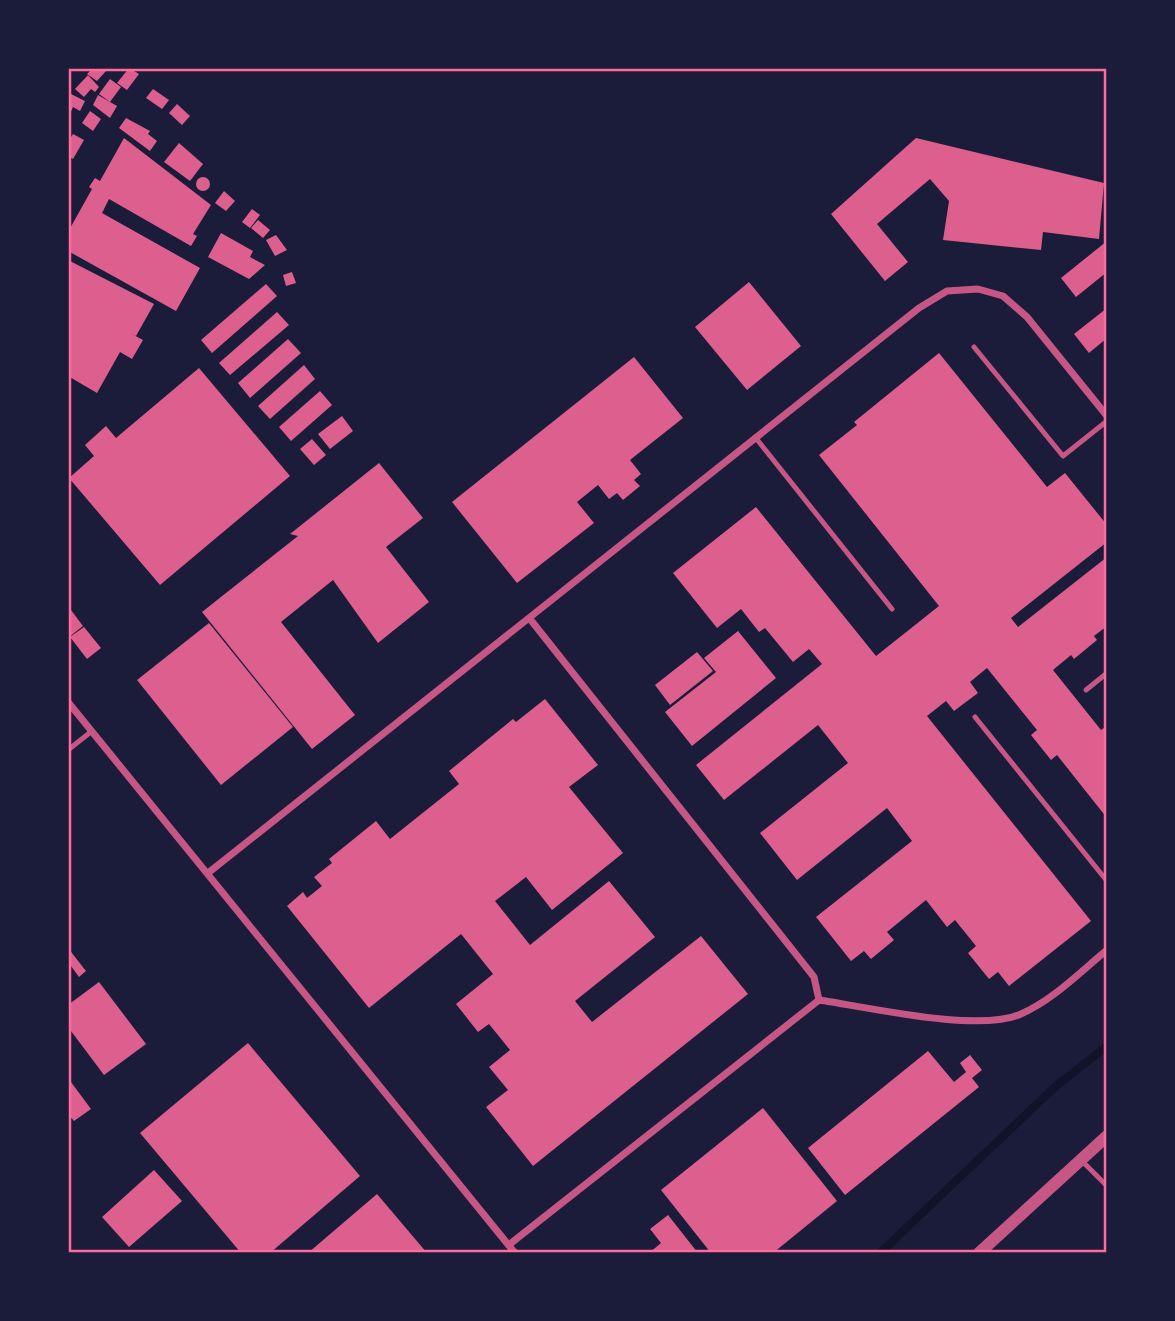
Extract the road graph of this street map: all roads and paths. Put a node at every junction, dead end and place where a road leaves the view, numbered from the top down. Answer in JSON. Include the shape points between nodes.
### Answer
{"nodes":[{"id":1,"x":974,"y":347,"type":"dead end"},
{"id":2,"x":1107,"y":419,"type":"edge"},
{"id":3,"x":755,"y":437,"type":"junction"},
{"id":4,"x":892,"y":609,"type":"dead end"},
{"id":5,"x":530,"y":619,"type":"junction"},
{"id":6,"x":1107,"y":673,"type":"edge"},
{"id":7,"x":1086,"y":690,"type":"dead end"},
{"id":8,"x":68,"y":702,"type":"edge"},
{"id":9,"x":975,"y":717,"type":"dead end"},
{"id":10,"x":92,"y":731,"type":"junction"},
{"id":11,"x":68,"y":750,"type":"edge"},
{"id":12,"x":208,"y":873,"type":"junction"},
{"id":13,"x":1107,"y":881,"type":"edge"},
{"id":14,"x":1107,"y":950,"type":"edge"},
{"id":15,"x":819,"y":1000,"type":"junction"},
{"id":16,"x":1107,"y":1136,"type":"edge"},
{"id":17,"x":1081,"y":1160,"type":"junction"},
{"id":18,"x":1107,"y":1186,"type":"edge"},
{"id":19,"x":510,"y":1244,"type":"junction"},
{"id":20,"x":515,"y":1253,"type":"edge"},
{"id":21,"x":979,"y":1253,"type":"edge"}],
"edges":[{"from":1,"to":2,"type":"lane","via":[[1063,456]]},
{"from":2,"to":3,"type":"street","via":[[1027,317],[1003,296],[978,289],[947,292],[919,308]]},
{"from":3,"to":4,"type":"lane"},
{"from":3,"to":5,"type":"street"},
{"from":5,"to":12,"type":"street"},
{"from":5,"to":15,"type":"street","via":[[814,977]]},
{"from":6,"to":7,"type":"lane"},
{"from":8,"to":10,"type":"street"},
{"from":9,"to":13,"type":"lane"},
{"from":10,"to":11,"type":"lane"},
{"from":10,"to":12,"type":"street"},
{"from":12,"to":19,"type":"street"},
{"from":14,"to":15,"type":"street","via":[[1046,999],[1019,1015],[997,1019],[925,1015]]},
{"from":15,"to":19,"type":"street"},
{"from":16,"to":17,"type":"street"},
{"from":17,"to":18,"type":"lane"},
{"from":17,"to":21,"type":"street"},
{"from":19,"to":20,"type":"street"}]}
